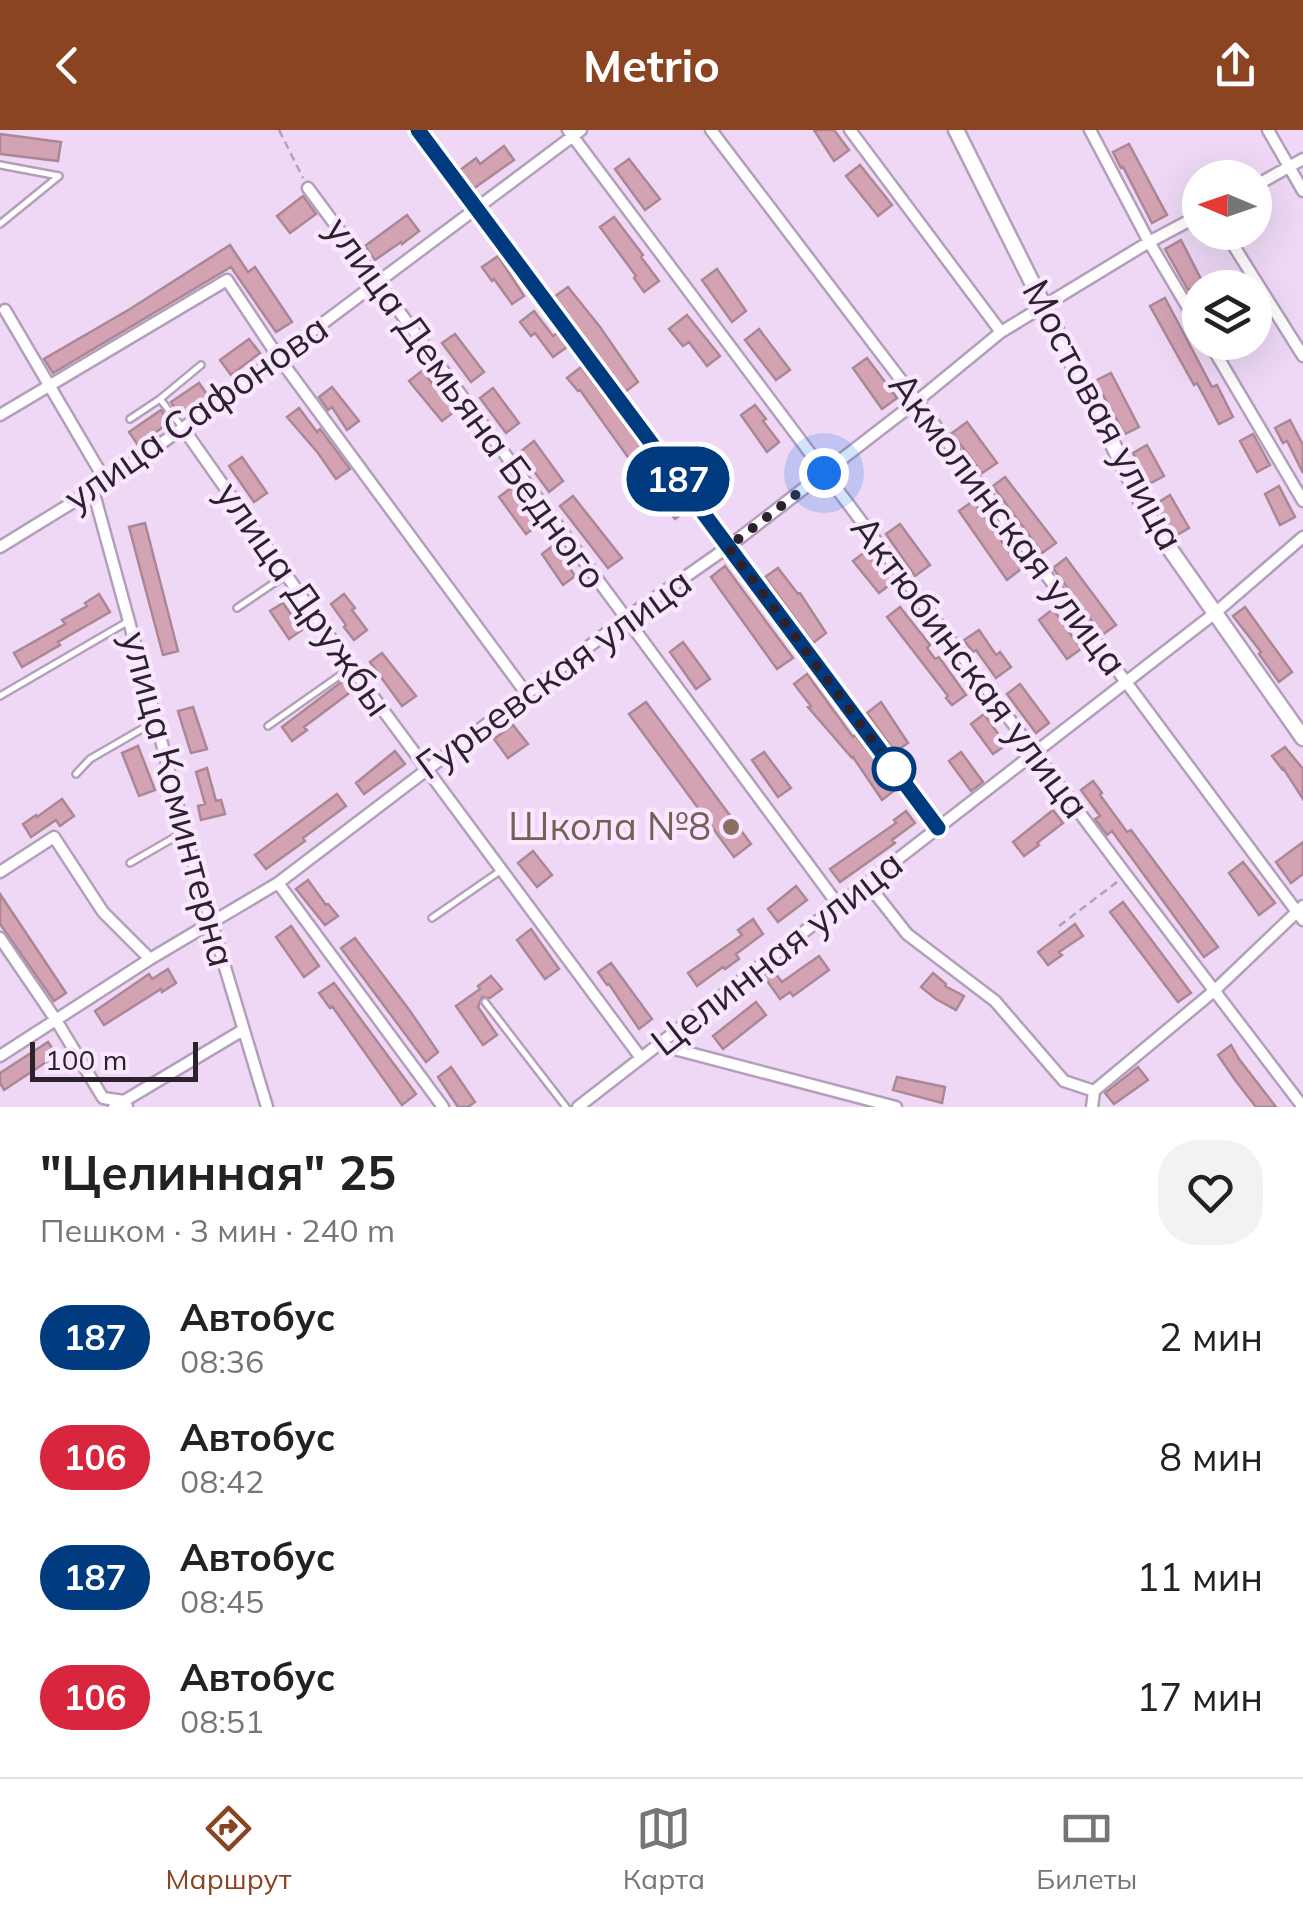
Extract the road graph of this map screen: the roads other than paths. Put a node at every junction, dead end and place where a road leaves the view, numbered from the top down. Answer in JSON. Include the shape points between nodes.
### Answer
{"nodes":[{"id":1,"x":418,"y":130,"type":"edge"},
{"id":2,"x":711,"y":130,"type":"edge"},
{"id":3,"x":850,"y":130,"type":"edge"},
{"id":4,"x":956,"y":130,"type":"edge"},
{"id":5,"x":1090,"y":130,"type":"edge"},
{"id":6,"x":1268,"y":130,"type":"edge"},
{"id":7,"x":574,"y":132,"type":"edge"},
{"id":8,"x":1303,"y":159,"type":"edge"},
{"id":9,"x":0,"y":165,"type":"edge"},
{"id":10,"x":1288,"y":168,"type":"junction"},
{"id":11,"x":1272,"y":177,"type":"edge"},
{"id":12,"x":308,"y":188,"type":"road end"},
{"id":13,"x":1303,"y":191,"type":"edge"},
{"id":14,"x":476,"y":210,"type":"junction"},
{"id":15,"x":0,"y":224,"type":"edge"},
{"id":16,"x":1182,"y":224,"type":"edge"},
{"id":17,"x":1148,"y":242,"type":"junction"},
{"id":18,"x":1236,"y":250,"type":"edge"},
{"id":19,"x":376,"y":283,"type":"junction"},
{"id":20,"x":1182,"y":298,"type":"edge"},
{"id":21,"x":1044,"y":304,"type":"junction"},
{"id":22,"x":5,"y":310,"type":"dead end"},
{"id":23,"x":1001,"y":332,"type":"junction"},
{"id":24,"x":1303,"y":356,"type":"edge"},
{"id":25,"x":279,"y":358,"type":"junction"},
{"id":26,"x":1220,"y":360,"type":"edge"},
{"id":27,"x":201,"y":365,"type":"dead end"},
{"id":28,"x":49,"y":385,"type":"junction"},
{"id":29,"x":160,"y":398,"type":"junction"},
{"id":30,"x":917,"y":400,"type":"junction"},
{"id":31,"x":0,"y":415,"type":"edge"},
{"id":32,"x":130,"y":419,"type":"dead end"},
{"id":33,"x":183,"y":428,"type":"junction"},
{"id":34,"x":824,"y":473,"type":"junction"},
{"id":35,"x":106,"y":482,"type":"junction"},
{"id":36,"x":93,"y":490,"type":"junction"},
{"id":37,"x":1303,"y":501,"type":"edge"},
{"id":38,"x":1303,"y":537,"type":"edge"},
{"id":39,"x":0,"y":547,"type":"edge"},
{"id":40,"x":728,"y":547,"type":"junction"},
{"id":41,"x":286,"y":575,"type":"junction"},
{"id":42,"x":238,"y":608,"type":"dead end"},
{"id":43,"x":1215,"y":613,"type":"junction"},
{"id":44,"x":625,"y":620,"type":"junction"},
{"id":45,"x":129,"y":621,"type":"junction"},
{"id":46,"x":352,"y":667,"type":"junction"},
{"id":47,"x":1126,"y":683,"type":"junction"},
{"id":48,"x":526,"y":693,"type":"junction"},
{"id":49,"x":0,"y":696,"type":"edge"},
{"id":50,"x":156,"y":720,"type":"junction"},
{"id":51,"x":268,"y":726,"type":"dead end"},
{"id":52,"x":1303,"y":738,"type":"edge"},
{"id":53,"x":1034,"y":753,"type":"junction"},
{"id":54,"x":426,"y":769,"type":"junction"},
{"id":55,"x":76,"y":774,"type":"dead end"},
{"id":56,"x":938,"y":828,"type":"junction"},
{"id":57,"x":184,"y":831,"type":"junction"},
{"id":58,"x":130,"y":864,"type":"dead end"},
{"id":59,"x":502,"y":870,"type":"junction"},
{"id":60,"x":0,"y":872,"type":"edge"},
{"id":61,"x":867,"y":882,"type":"junction"},
{"id":62,"x":278,"y":883,"type":"junction"},
{"id":63,"x":838,"y":906,"type":"junction"},
{"id":64,"x":1301,"y":912,"type":"edge"},
{"id":65,"x":432,"y":918,"type":"dead end"},
{"id":66,"x":210,"y":923,"type":"junction"},
{"id":67,"x":0,"y":938,"type":"edge"},
{"id":68,"x":150,"y":959,"type":"junction"},
{"id":69,"x":1214,"y":992,"type":"junction"},
{"id":70,"x":486,"y":1002,"type":"dead end"},
{"id":71,"x":56,"y":1020,"type":"junction"},
{"id":72,"x":243,"y":1030,"type":"junction"},
{"id":73,"x":659,"y":1045,"type":"junction"},
{"id":74,"x":0,"y":1056,"type":"edge"},
{"id":75,"x":642,"y":1058,"type":"junction"},
{"id":76,"x":1094,"y":1092,"type":"junction"},
{"id":77,"x":122,"y":1105,"type":"edge"},
{"id":78,"x":1303,"y":1106,"type":"edge"},
{"id":79,"x":267,"y":1107,"type":"edge"},
{"id":80,"x":443,"y":1107,"type":"edge"},
{"id":81,"x":566,"y":1107,"type":"edge"},
{"id":82,"x":578,"y":1107,"type":"edge"},
{"id":83,"x":896,"y":1107,"type":"edge"},
{"id":84,"x":1092,"y":1107,"type":"edge"}],
"edges":[{"from":1,"to":14,"type":"street"},
{"from":2,"to":30,"type":"street","name":"Акмолинская улица"},
{"from":3,"to":23,"type":"street"},
{"from":4,"to":21,"type":"street","name":"Мостовая улица"},
{"from":5,"to":17,"type":"street"},
{"from":6,"to":10,"type":"street"},
{"from":7,"to":14,"type":"street","name":"улица Сафонова"},
{"from":7,"to":34,"type":"street","name":"Актюбинская улица"},
{"from":8,"to":10,"type":"street"},
{"from":9,"to":15,"type":"lane","via":[[59,176]]},
{"from":10,"to":11,"type":"street"},
{"from":10,"to":13,"type":"street"},
{"from":12,"to":19,"type":"street","name":"улица Демьяна Бедного"},
{"from":14,"to":19,"type":"street","name":"улица Сафонова"},
{"from":14,"to":40,"type":"street"},
{"from":16,"to":17,"type":"street","name":"Гурьевская улица"},
{"from":17,"to":20,"type":"street"},
{"from":17,"to":21,"type":"street","name":"Гурьевская улица"},
{"from":18,"to":24,"type":"street"},
{"from":19,"to":25,"type":"street","name":"улица Сафонова"},
{"from":19,"to":44,"type":"street","name":"улица Демьяна Бедного"},
{"from":21,"to":23,"type":"street","name":"Гурьевская улица"},
{"from":21,"to":43,"type":"street","name":"Мостовая улица","via":[[1154,525]]},
{"from":22,"to":28,"type":"street"},
{"from":23,"to":30,"type":"street","name":"Гурьевская улица"},
{"from":25,"to":28,"type":"street","via":[[228,280]]},
{"from":25,"to":33,"type":"street","name":"улица Сафонова"},
{"from":25,"to":48,"type":"street"},
{"from":26,"to":37,"type":"street"},
{"from":27,"to":29,"type":"lane"},
{"from":28,"to":31,"type":"street"},
{"from":28,"to":35,"type":"street"},
{"from":29,"to":32,"type":"lane"},
{"from":29,"to":33,"type":"lane"},
{"from":30,"to":34,"type":"street","name":"Гурьевская улица"},
{"from":30,"to":47,"type":"street","name":"Акмолинская улица"},
{"from":33,"to":35,"type":"street","name":"улица Сафонова"},
{"from":33,"to":41,"type":"street","name":"улица Дружбы"},
{"from":34,"to":40,"type":"street","name":"Гурьевская улица"},
{"from":34,"to":53,"type":"street","name":"Актюбинская улица"},
{"from":35,"to":36,"type":"street","name":"улица Сафонова"},
{"from":36,"to":39,"type":"street","name":"улица Сафонова"},
{"from":36,"to":45,"type":"street","name":"улица Коминтерна"},
{"from":38,"to":43,"type":"street","name":"Целинная улица"},
{"from":40,"to":44,"type":"street","name":"Гурьевская улица"},
{"from":40,"to":56,"type":"street"},
{"from":41,"to":42,"type":"lane"},
{"from":41,"to":46,"type":"street","name":"улица Дружбы"},
{"from":43,"to":47,"type":"street","name":"Целинная улица"},
{"from":43,"to":52,"type":"street","name":"Мостовая улица"},
{"from":44,"to":48,"type":"street","name":"Гурьевская улица"},
{"from":44,"to":63,"type":"street","name":"улица Демьяна Бедного"},
{"from":45,"to":49,"type":"lane"},
{"from":45,"to":50,"type":"street","name":"улица Коминтерна"},
{"from":46,"to":51,"type":"lane"},
{"from":46,"to":54,"type":"street","name":"улица Дружбы"},
{"from":47,"to":53,"type":"street","name":"Целинная улица"},
{"from":47,"to":64,"type":"street","name":"Акмолинская улица"},
{"from":48,"to":54,"type":"street","name":"Гурьевская улица"},
{"from":50,"to":55,"type":"lane"},
{"from":50,"to":57,"type":"street","name":"улица Коминтерна"},
{"from":53,"to":56,"type":"street","name":"Целинная улица"},
{"from":53,"to":69,"type":"street","name":"Актюбинская улица"},
{"from":54,"to":59,"type":"street","name":"улица Дружбы"},
{"from":54,"to":62,"type":"street","name":"Гурьевская улица"},
{"from":56,"to":61,"type":"street","name":"Целинная улица"},
{"from":57,"to":58,"type":"lane"},
{"from":57,"to":66,"type":"street","name":"улица Коминтерна"},
{"from":59,"to":65,"type":"lane"},
{"from":59,"to":75,"type":"street","name":"улица Дружбы"},
{"from":60,"to":68,"type":"street","via":[[54,837],[103,912]]},
{"from":61,"to":63,"type":"street","name":"Целинная улица"},
{"from":61,"to":76,"type":"street","via":[[908,934],[995,1001],[1064,1081]]},
{"from":62,"to":66,"type":"street","name":"Гурьевская улица"},
{"from":62,"to":80,"type":"street"},
{"from":63,"to":73,"type":"street","name":"Целинная улица"},
{"from":64,"to":69,"type":"street"},
{"from":66,"to":68,"type":"street","name":"Гурьевская улица"},
{"from":66,"to":72,"type":"street","name":"улица Коминтерна"},
{"from":67,"to":71,"type":"street"},
{"from":68,"to":71,"type":"street","name":"Гурьевская улица"},
{"from":69,"to":76,"type":"street"},
{"from":69,"to":78,"type":"street","name":"Актюбинская улица"},
{"from":70,"to":81,"type":"lane"},
{"from":71,"to":74,"type":"street","name":"Гурьевская улица"},
{"from":71,"to":77,"type":"street","via":[[104,1098]]},
{"from":72,"to":77,"type":"street"},
{"from":72,"to":79,"type":"street","name":"улица Коминтерна"},
{"from":73,"to":75,"type":"street","name":"Целинная улица"},
{"from":73,"to":83,"type":"street"},
{"from":75,"to":82,"type":"street","name":"Целинная улица"},
{"from":76,"to":84,"type":"street"}]}
